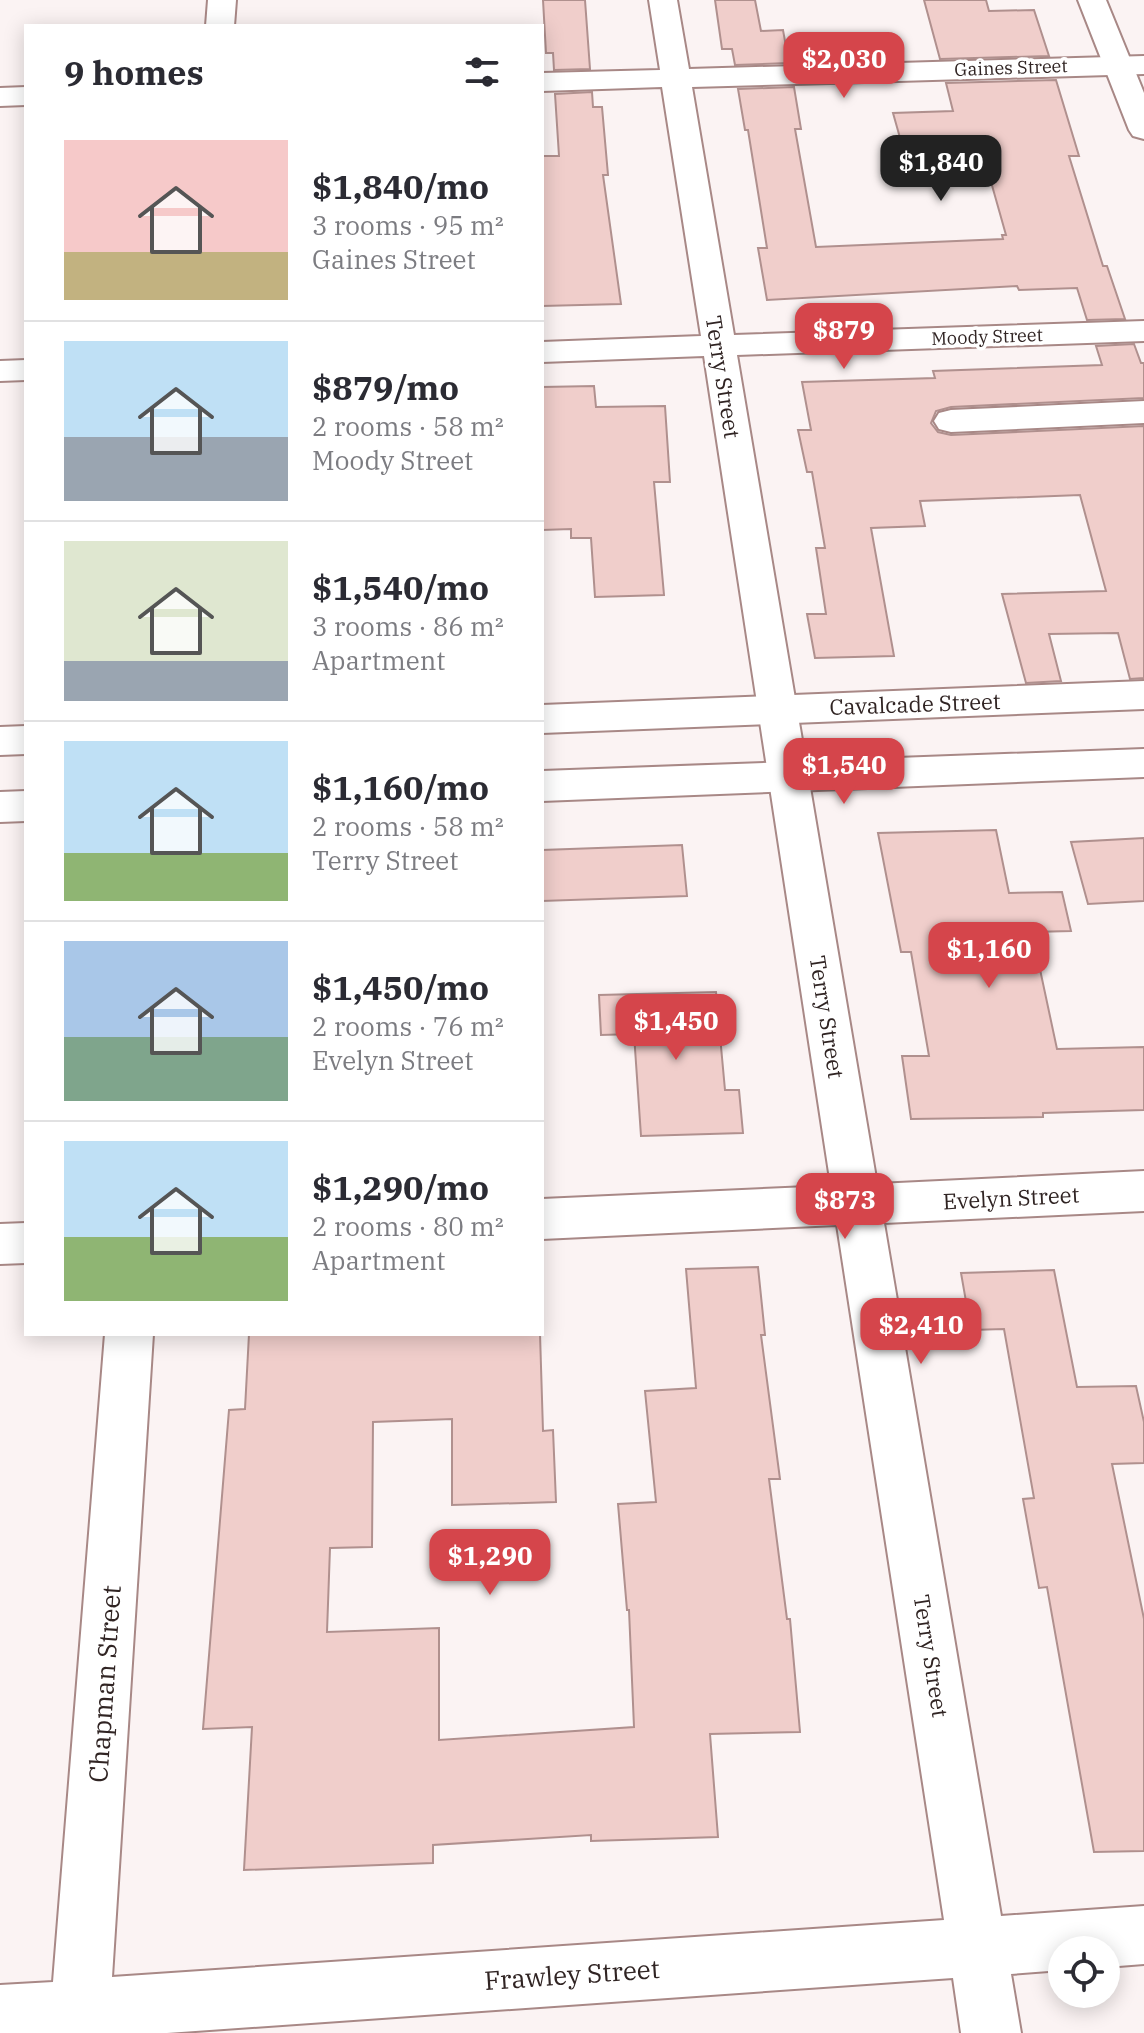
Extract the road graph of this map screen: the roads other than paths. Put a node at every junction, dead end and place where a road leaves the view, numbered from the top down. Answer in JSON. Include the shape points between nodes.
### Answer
{"nodes":[{"id":1,"x":222,"y":0,"type":"edge"},
{"id":2,"x":663,"y":0,"type":"edge"},
{"id":3,"x":1092,"y":0,"type":"edge"},
{"id":4,"x":220,"y":24,"type":"edge"},
{"id":5,"x":1131,"y":65,"type":"edge"},
{"id":6,"x":677,"y":78,"type":"junction"},
{"id":7,"x":544,"y":82,"type":"edge"},
{"id":8,"x":24,"y":96,"type":"edge"},
{"id":9,"x":0,"y":97,"type":"edge"},
{"id":10,"x":1144,"y":130,"type":"edge"},
{"id":11,"x":1144,"y":331,"type":"edge"},
{"id":12,"x":718,"y":346,"type":"junction"},
{"id":13,"x":544,"y":352,"type":"edge"},
{"id":14,"x":24,"y":370,"type":"edge"},
{"id":15,"x":0,"y":371,"type":"edge"},
{"id":16,"x":1144,"y":412,"type":"edge"},
{"id":17,"x":951,"y":421,"type":"dead end"},
{"id":18,"x":1144,"y":695,"type":"edge"},
{"id":19,"x":777,"y":710,"type":"junction"},
{"id":20,"x":544,"y":719,"type":"edge"},
{"id":21,"x":24,"y":740,"type":"edge"},
{"id":22,"x":0,"y":741,"type":"edge"},
{"id":23,"x":1144,"y":763,"type":"edge"},
{"id":24,"x":788,"y":776,"type":"junction"},
{"id":25,"x":544,"y":786,"type":"edge"},
{"id":26,"x":24,"y":806,"type":"edge"},
{"id":27,"x":0,"y":807,"type":"edge"},
{"id":28,"x":1144,"y":1191,"type":"edge"},
{"id":29,"x":858,"y":1205,"type":"junction"},
{"id":30,"x":544,"y":1219,"type":"edge"},
{"id":31,"x":24,"y":1243,"type":"edge"},
{"id":32,"x":0,"y":1244,"type":"edge"},
{"id":33,"x":129,"y":1336,"type":"edge"},
{"id":34,"x":1144,"y":1935,"type":"edge"},
{"id":35,"x":979,"y":1944,"type":"junction"},
{"id":36,"x":0,"y":2015,"type":"edge"},
{"id":37,"x":81,"y":2022,"type":"edge"},
{"id":38,"x":991,"y":2033,"type":"edge"}],
"edges":[{"from":1,"to":4,"type":"street"},
{"from":2,"to":6,"type":"street","name":"Terry Street"},
{"from":3,"to":5,"type":"street"},
{"from":5,"to":6,"type":"street","name":"Gaines Street"},
{"from":5,"to":10,"type":"street"},
{"from":6,"to":7,"type":"street","name":"Gaines Street"},
{"from":6,"to":12,"type":"street","name":"Terry Street"},
{"from":8,"to":9,"type":"street"},
{"from":11,"to":12,"type":"street","name":"Moody Street"},
{"from":12,"to":13,"type":"street","name":"Moody Street"},
{"from":12,"to":19,"type":"street","name":"Terry Street"},
{"from":14,"to":15,"type":"street"},
{"from":16,"to":17,"type":"street"},
{"from":18,"to":19,"type":"street","name":"Cavalcade Street"},
{"from":19,"to":20,"type":"street","name":"Cavalcade Street"},
{"from":19,"to":24,"type":"street","name":"Terry Street"},
{"from":21,"to":22,"type":"street"},
{"from":23,"to":24,"type":"street"},
{"from":24,"to":25,"type":"street"},
{"from":24,"to":29,"type":"street","name":"Terry Street"},
{"from":26,"to":27,"type":"street"},
{"from":28,"to":29,"type":"street","name":"Evelyn Street"},
{"from":29,"to":30,"type":"street","name":"Evelyn Street"},
{"from":29,"to":35,"type":"street","name":"Terry Street"},
{"from":31,"to":32,"type":"street"},
{"from":33,"to":37,"type":"street","name":"Chapman Street"},
{"from":34,"to":35,"type":"street","name":"Frawley Street"},
{"from":35,"to":37,"type":"street","name":"Frawley Street"},
{"from":35,"to":38,"type":"street","name":"Terry Street"},
{"from":36,"to":37,"type":"street","name":"Frawley Street"}]}
